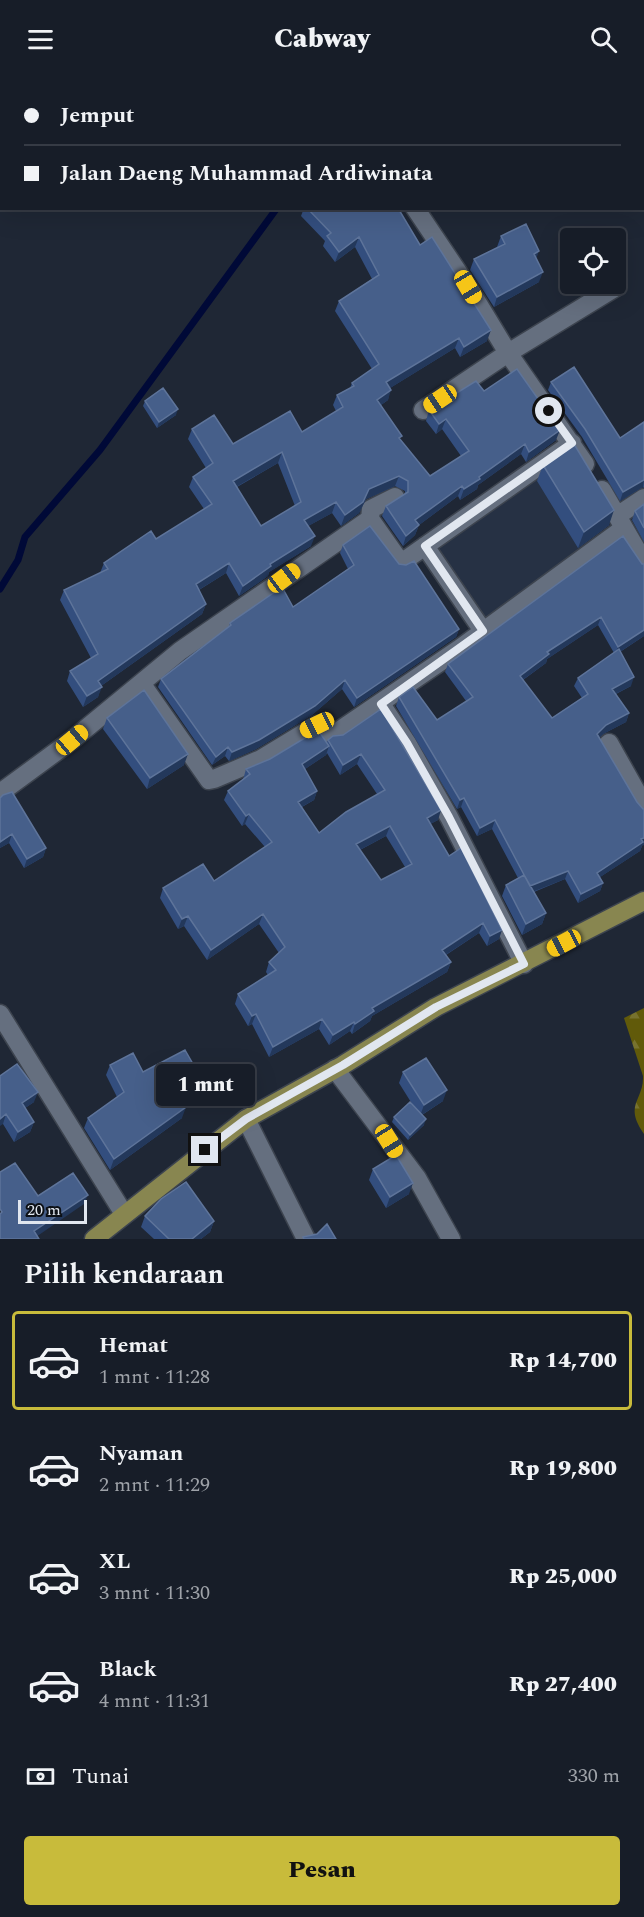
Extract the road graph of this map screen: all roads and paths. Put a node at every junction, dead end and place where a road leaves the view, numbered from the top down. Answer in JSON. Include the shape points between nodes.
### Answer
{"nodes":[{"id":1,"x":416,"y":210,"type":"edge"},
{"id":2,"x":605,"y":294,"type":"edge"},
{"id":3,"x":508,"y":353,"type":"junction"},
{"id":4,"x":423,"y":410,"type":"dead end"},
{"id":5,"x":572,"y":443,"type":"junction"},
{"id":6,"x":395,"y":497,"type":"edge"},
{"id":7,"x":644,"y":498,"type":"edge"},
{"id":8,"x":370,"y":519,"type":"junction"},
{"id":9,"x":621,"y":522,"type":"junction"},
{"id":10,"x":425,"y":546,"type":"junction"},
{"id":11,"x":644,"y":562,"type":"edge"},
{"id":12,"x":483,"y":631,"type":"junction"},
{"id":13,"x":141,"y":683,"type":"junction"},
{"id":14,"x":381,"y":704,"type":"junction"},
{"id":15,"x":609,"y":743,"type":"dead end"},
{"id":16,"x":0,"y":793,"type":"edge"},
{"id":17,"x":644,"y":805,"type":"edge"},
{"id":18,"x":644,"y":901,"type":"edge"},
{"id":19,"x":524,"y":964,"type":"junction"},
{"id":20,"x":0,"y":1014,"type":"edge"},
{"id":21,"x":339,"y":1067,"type":"junction"},
{"id":22,"x":378,"y":1109,"type":"dead end"},
{"id":23,"x":246,"y":1119,"type":"junction"},
{"id":24,"x":124,"y":1214,"type":"junction"},
{"id":25,"x":94,"y":1239,"type":"edge"},
{"id":26,"x":306,"y":1239,"type":"edge"},
{"id":27,"x":451,"y":1239,"type":"edge"}],
"edges":[{"from":1,"to":3,"type":"street"},
{"from":2,"to":3,"type":"street"},
{"from":3,"to":4,"type":"street"},
{"from":3,"to":5,"type":"street"},
{"from":5,"to":9,"type":"street"},
{"from":5,"to":10,"type":"street"},
{"from":6,"to":8,"type":"street","via":[[371,509]]},
{"from":7,"to":9,"type":"street"},
{"from":8,"to":10,"type":"street","via":[[401,562]]},
{"from":8,"to":13,"type":"street","via":[[180,651]]},
{"from":9,"to":11,"type":"street"},
{"from":9,"to":12,"type":"street"},
{"from":10,"to":12,"type":"street"},
{"from":12,"to":14,"type":"street"},
{"from":13,"to":14,"type":"street","via":[[208,780],[261,759],[317,725],[333,735]]},
{"from":13,"to":16,"type":"street"},
{"from":14,"to":19,"type":"street","via":[[449,817]]},
{"from":15,"to":17,"type":"street"},
{"from":18,"to":19,"type":"main road"},
{"from":19,"to":21,"type":"main road","via":[[436,1007]]},
{"from":20,"to":24,"type":"street"},
{"from":21,"to":22,"type":"street"},
{"from":21,"to":23,"type":"main road"},
{"from":21,"to":27,"type":"street","via":[[417,1178]]},
{"from":23,"to":24,"type":"main road"},
{"from":23,"to":26,"type":"street"},
{"from":24,"to":25,"type":"main road"}]}
